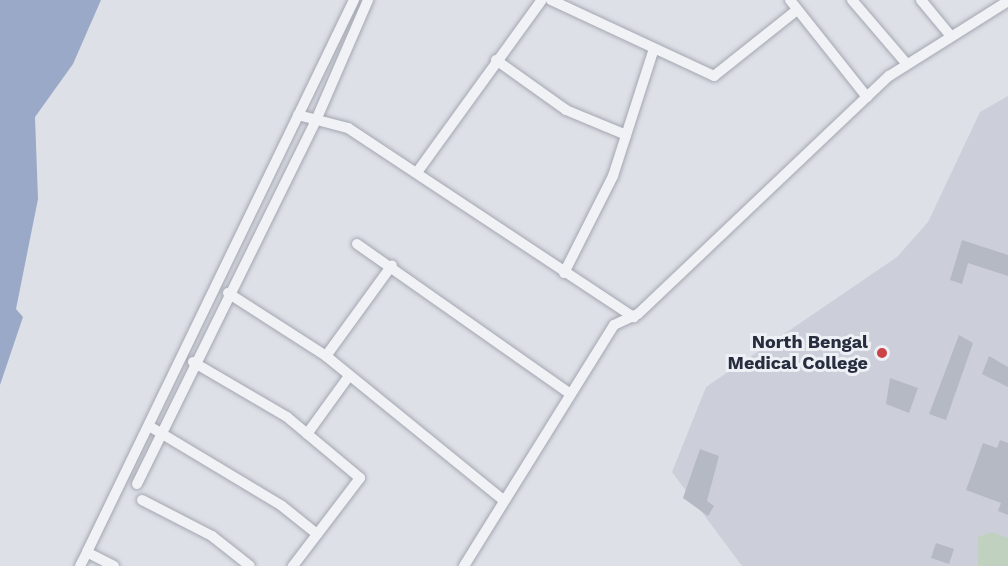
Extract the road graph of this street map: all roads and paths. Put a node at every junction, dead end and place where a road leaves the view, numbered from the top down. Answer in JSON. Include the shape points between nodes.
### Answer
{"nodes":[{"id":1,"x":354,"y":0,"type":"edge"},
{"id":2,"x":368,"y":0,"type":"edge"},
{"id":3,"x":542,"y":0,"type":"edge"},
{"id":4,"x":551,"y":0,"type":"edge"},
{"id":5,"x":790,"y":0,"type":"edge"},
{"id":6,"x":852,"y":0,"type":"edge"},
{"id":7,"x":921,"y":0,"type":"edge"},
{"id":8,"x":1008,"y":2,"type":"edge"},
{"id":9,"x":797,"y":10,"type":"junction"},
{"id":10,"x":950,"y":35,"type":"junction"},
{"id":11,"x":654,"y":48,"type":"junction"},
{"id":12,"x":496,"y":60,"type":"junction"},
{"id":13,"x":906,"y":63,"type":"junction"},
{"id":14,"x":867,"y":97,"type":"junction"},
{"id":15,"x":298,"y":115,"type":"junction"},
{"id":16,"x":317,"y":118,"type":"junction"},
{"id":17,"x":626,"y":135,"type":"junction"},
{"id":18,"x":418,"y":171,"type":"junction"},
{"id":19,"x":357,"y":244,"type":"dead end"},
{"id":20,"x":392,"y":265,"type":"junction"},
{"id":21,"x":564,"y":273,"type":"junction"},
{"id":22,"x":228,"y":293,"type":"junction"},
{"id":23,"x":634,"y":316,"type":"junction"},
{"id":24,"x":326,"y":356,"type":"junction"},
{"id":25,"x":193,"y":362,"type":"junction"},
{"id":26,"x":349,"y":376,"type":"junction"},
{"id":27,"x":569,"y":393,"type":"junction"},
{"id":28,"x":149,"y":426,"type":"junction"},
{"id":29,"x":163,"y":434,"type":"junction"},
{"id":30,"x":307,"y":434,"type":"junction"},
{"id":31,"x":137,"y":484,"type":"dead end"},
{"id":32,"x":502,"y":499,"type":"junction"},
{"id":33,"x":142,"y":500,"type":"dead end"},
{"id":34,"x":316,"y":534,"type":"junction"},
{"id":35,"x":87,"y":552,"type":"junction"},
{"id":36,"x":80,"y":566,"type":"edge"},
{"id":37,"x":114,"y":566,"type":"edge"},
{"id":38,"x":250,"y":566,"type":"edge"},
{"id":39,"x":293,"y":566,"type":"edge"},
{"id":40,"x":464,"y":566,"type":"edge"}],
"edges":[{"from":1,"to":15,"type":"street"},
{"from":2,"to":16,"type":"street"},
{"from":3,"to":12,"type":"street"},
{"from":4,"to":11,"type":"street"},
{"from":5,"to":9,"type":"street"},
{"from":6,"to":13,"type":"street"},
{"from":7,"to":10,"type":"street"},
{"from":8,"to":10,"type":"street"},
{"from":9,"to":11,"type":"street","via":[[714,76]]},
{"from":9,"to":14,"type":"street"},
{"from":10,"to":13,"type":"street"},
{"from":11,"to":17,"type":"street"},
{"from":12,"to":17,"type":"street","via":[[566,110]]},
{"from":12,"to":18,"type":"street"},
{"from":13,"to":14,"type":"street"},
{"from":14,"to":23,"type":"street"},
{"from":15,"to":16,"type":"street"},
{"from":15,"to":28,"type":"street"},
{"from":16,"to":18,"type":"street","via":[[348,128]]},
{"from":16,"to":22,"type":"street"},
{"from":17,"to":21,"type":"street","via":[[592,225]]},
{"from":18,"to":21,"type":"street"},
{"from":19,"to":20,"type":"street"},
{"from":20,"to":24,"type":"street"},
{"from":20,"to":27,"type":"street"},
{"from":21,"to":23,"type":"street"},
{"from":22,"to":24,"type":"street"},
{"from":22,"to":25,"type":"street"},
{"from":23,"to":27,"type":"street","via":[[611,328]]},
{"from":24,"to":26,"type":"street"},
{"from":25,"to":29,"type":"street"},
{"from":25,"to":30,"type":"street"},
{"from":26,"to":30,"type":"street"},
{"from":26,"to":32,"type":"street"},
{"from":27,"to":32,"type":"street"},
{"from":28,"to":29,"type":"street"},
{"from":28,"to":35,"type":"street"},
{"from":29,"to":31,"type":"street"},
{"from":29,"to":34,"type":"street","via":[[282,506]]},
{"from":30,"to":34,"type":"street","via":[[360,478]]},
{"from":32,"to":40,"type":"street"},
{"from":33,"to":38,"type":"street","via":[[212,536]]},
{"from":34,"to":39,"type":"street"},
{"from":35,"to":36,"type":"street"},
{"from":35,"to":37,"type":"street"}]}
